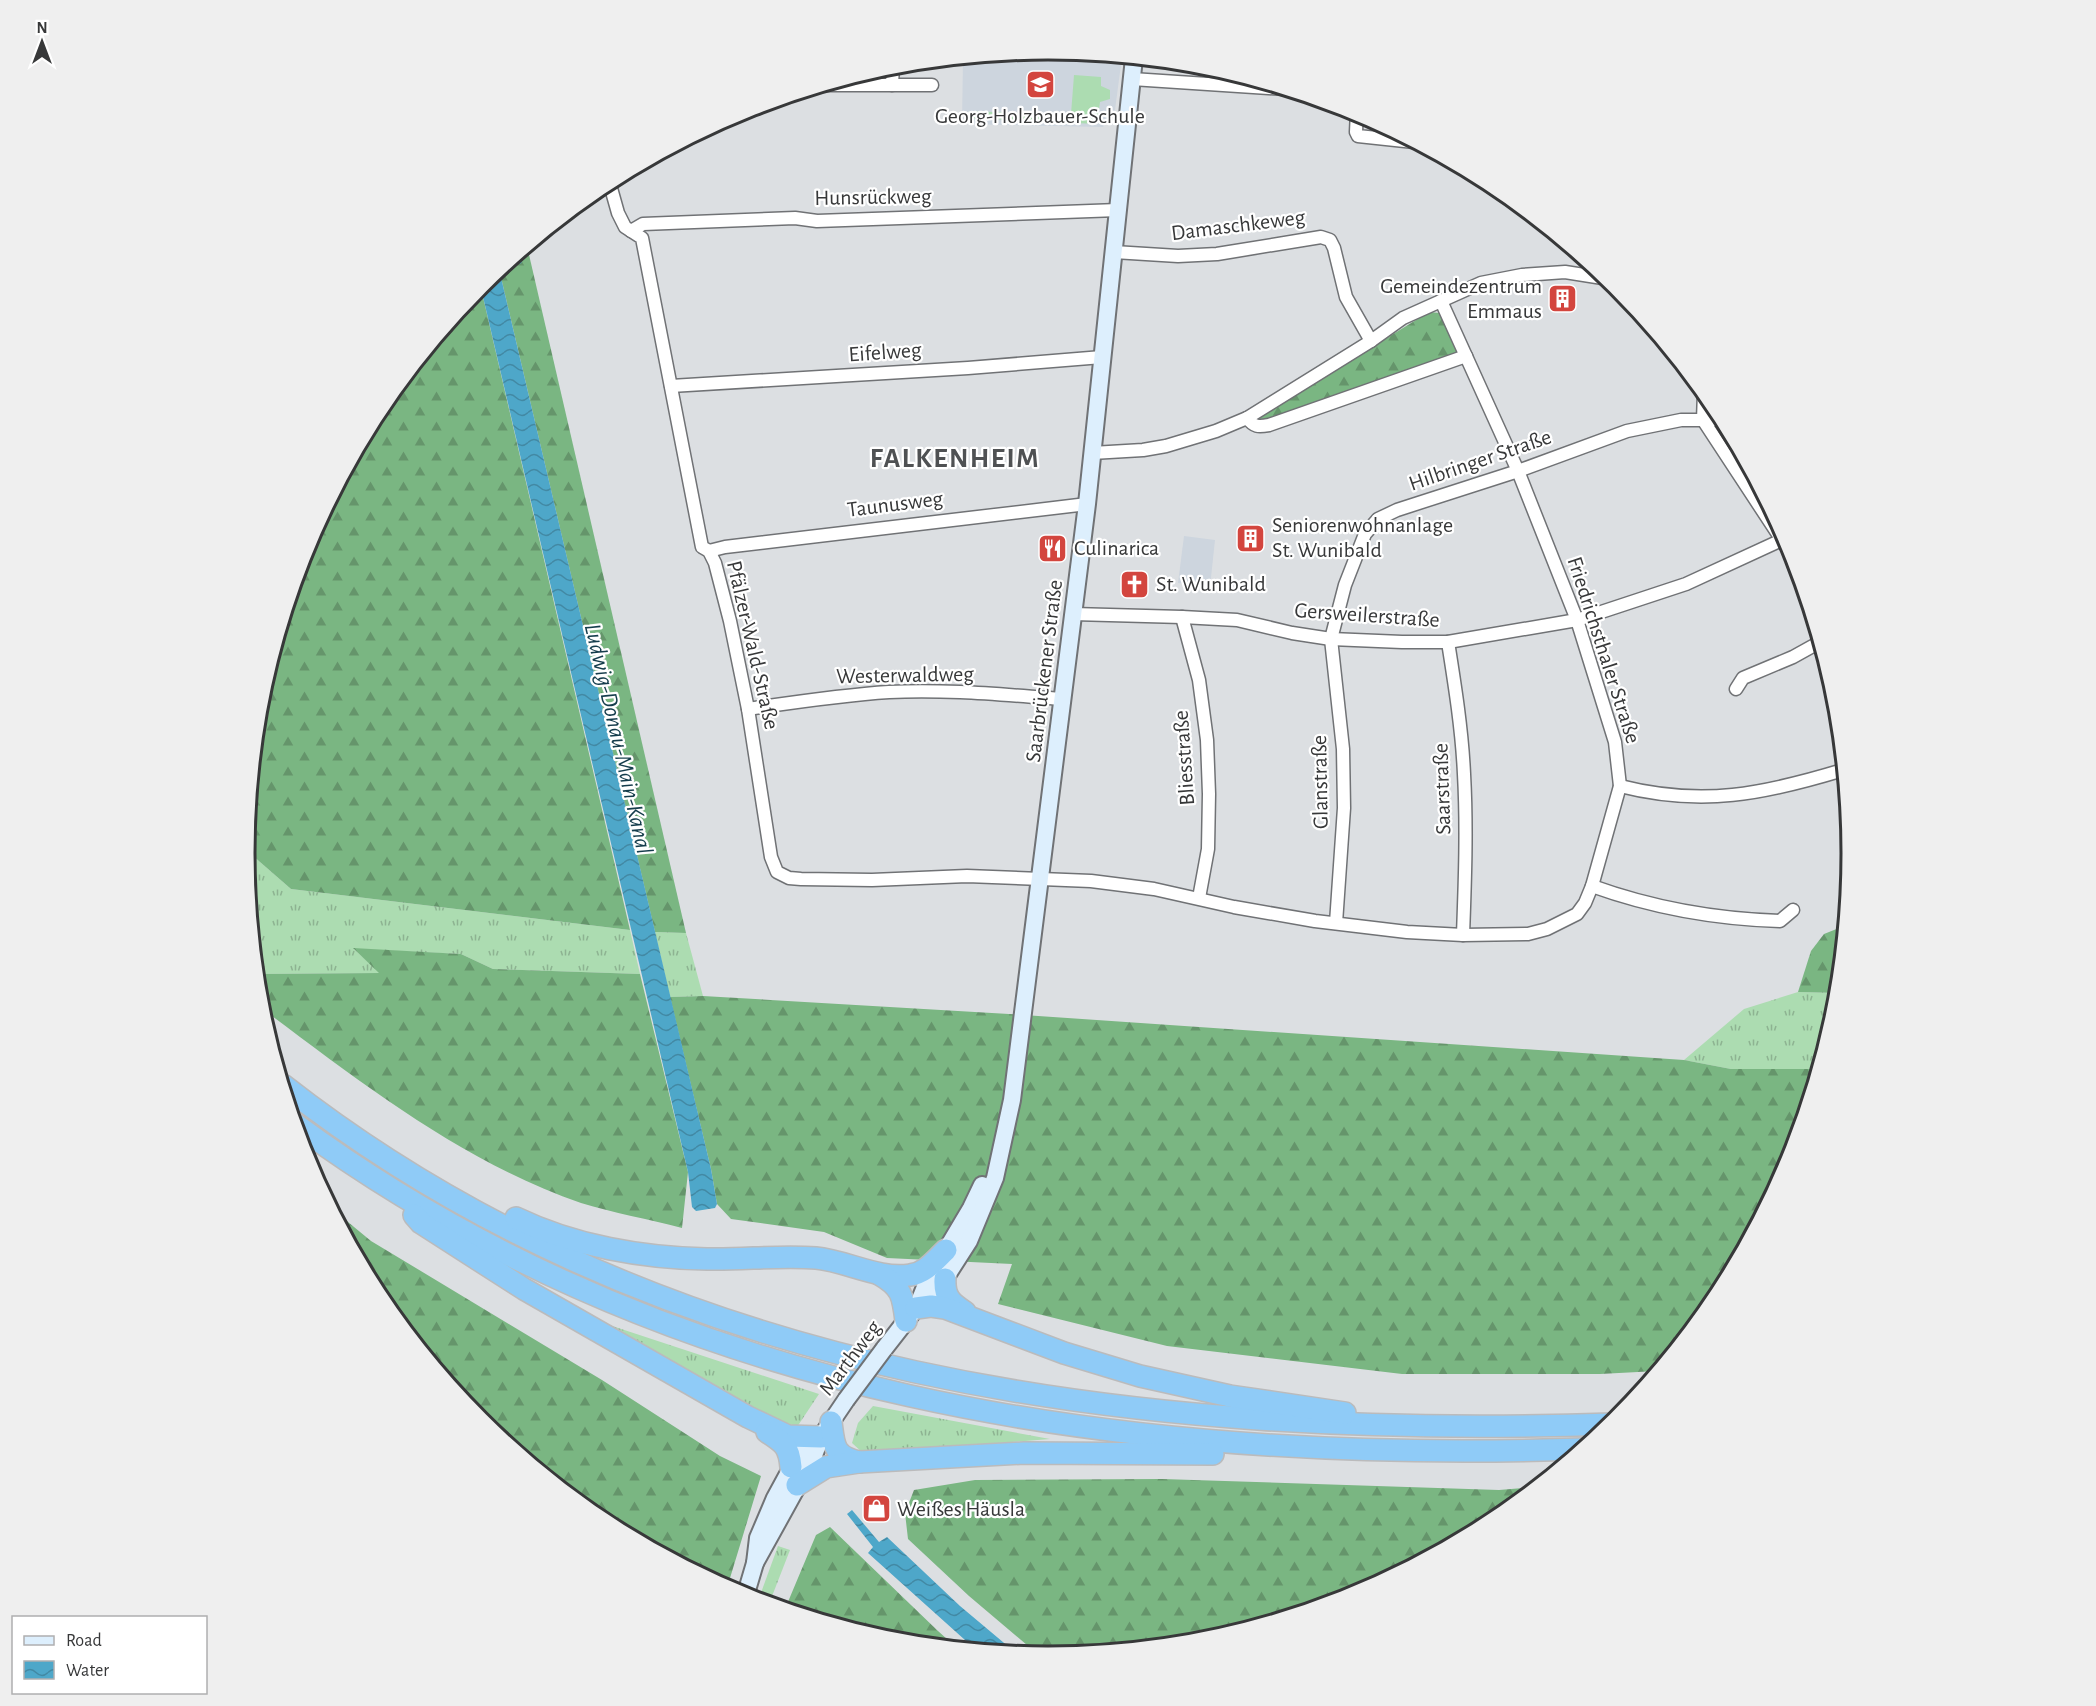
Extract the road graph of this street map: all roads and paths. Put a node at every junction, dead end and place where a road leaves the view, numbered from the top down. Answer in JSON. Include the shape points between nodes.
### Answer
{"nodes":[{"id":1,"x":1133,"y":65,"type":"edge"},
{"id":2,"x":892,"y":75,"type":"edge"},
{"id":3,"x":1132,"y":79,"type":"junction"},
{"id":4,"x":851,"y":85,"type":"edge"},
{"id":5,"x":892,"y":85,"type":"junction"},
{"id":6,"x":932,"y":85,"type":"dead end"},
{"id":7,"x":1252,"y":87,"type":"edge"},
{"id":8,"x":1356,"y":122,"type":"edge"},
{"id":9,"x":1394,"y":140,"type":"edge"},
{"id":10,"x":612,"y":191,"type":"edge"},
{"id":11,"x":1118,"y":210,"type":"junction"},
{"id":12,"x":632,"y":231,"type":"junction"},
{"id":13,"x":1113,"y":252,"type":"junction"},
{"id":14,"x":1592,"y":276,"type":"edge"},
{"id":15,"x":1441,"y":301,"type":"junction"},
{"id":16,"x":1371,"y":341,"type":"junction"},
{"id":17,"x":1466,"y":356,"type":"junction"},
{"id":18,"x":1102,"y":357,"type":"junction"},
{"id":19,"x":671,"y":386,"type":"junction"},
{"id":20,"x":1703,"y":407,"type":"edge"},
{"id":21,"x":1247,"y":418,"type":"junction"},
{"id":22,"x":1703,"y":420,"type":"junction"},
{"id":23,"x":1712,"y":420,"type":"edge"},
{"id":24,"x":1092,"y":453,"type":"junction"},
{"id":25,"x":1518,"y":471,"type":"junction"},
{"id":26,"x":1759,"y":503,"type":"edge"},
{"id":27,"x":1087,"y":504,"type":"junction"},
{"id":28,"x":1777,"y":542,"type":"edge"},
{"id":29,"x":709,"y":551,"type":"junction"},
{"id":30,"x":1073,"y":614,"type":"junction"},
{"id":31,"x":1182,"y":617,"type":"junction"},
{"id":32,"x":1577,"y":620,"type":"junction"},
{"id":33,"x":1331,"y":639,"type":"junction"},
{"id":34,"x":1448,"y":642,"type":"junction"},
{"id":35,"x":1813,"y":646,"type":"edge"},
{"id":36,"x":1736,"y":689,"type":"dead end"},
{"id":37,"x":1063,"y":699,"type":"junction"},
{"id":38,"x":748,"y":709,"type":"junction"},
{"id":39,"x":1836,"y":772,"type":"edge"},
{"id":40,"x":1620,"y":786,"type":"junction"},
{"id":41,"x":1040,"y":879,"type":"junction"},
{"id":42,"x":1592,"y":886,"type":"junction"},
{"id":43,"x":1199,"y":898,"type":"junction"},
{"id":44,"x":1793,"y":910,"type":"dead end"},
{"id":45,"x":1336,"y":923,"type":"junction"},
{"id":46,"x":1463,"y":935,"type":"junction"},
{"id":47,"x":292,"y":1092,"type":"edge"},
{"id":48,"x":306,"y":1131,"type":"edge"},
{"id":49,"x":1002,"y":1145,"type":"junction"},
{"id":50,"x":389,"y":1188,"type":"junction"},
{"id":51,"x":438,"y":1189,"type":"junction"},
{"id":52,"x":946,"y":1250,"type":"junction"},
{"id":53,"x":873,"y":1271,"type":"junction"},
{"id":54,"x":945,"y":1279,"type":"junction"},
{"id":55,"x":911,"y":1314,"type":"junction"},
{"id":56,"x":973,"y":1318,"type":"junction"},
{"id":57,"x":748,"y":1417,"type":"junction"},
{"id":58,"x":1598,"y":1424,"type":"edge"},
{"id":59,"x":1407,"y":1426,"type":"junction"},
{"id":60,"x":826,"y":1429,"type":"junction"},
{"id":61,"x":1294,"y":1446,"type":"junction"},
{"id":62,"x":1571,"y":1449,"type":"edge"},
{"id":63,"x":859,"y":1462,"type":"junction"},
{"id":64,"x":790,"y":1483,"type":"junction"},
{"id":65,"x":748,"y":1587,"type":"edge"}],
"edges":[{"from":1,"to":3,"type":"main road","name":"Saarbrückener Straße"},
{"from":2,"to":5,"type":"street"},
{"from":3,"to":7,"type":"street"},
{"from":3,"to":11,"type":"main road","name":"Saarbrückener Straße"},
{"from":4,"to":5,"type":"street"},
{"from":5,"to":6,"type":"street"},
{"from":8,"to":9,"type":"street","via":[[1358,136]]},
{"from":10,"to":12,"type":"street","name":"Pfälzer-Wald-Straße","via":[[625,227]]},
{"from":11,"to":12,"type":"street","name":"Hunsrückweg","via":[[643,224]]},
{"from":11,"to":13,"type":"main road","name":"Saarbrückener Straße"},
{"from":12,"to":19,"type":"street","name":"Pfälzer-Wald-Straße","via":[[642,238]]},
{"from":13,"to":16,"type":"street","name":"Damaschkeweg","via":[[1217,254],[1321,237],[1330,240],[1346,297]]},
{"from":13,"to":18,"type":"main road","name":"Saarbrückener Straße"},
{"from":14,"to":15,"type":"street","via":[[1565,272],[1522,275],[1481,283]]},
{"from":15,"to":16,"type":"street","via":[[1403,318]]},
{"from":15,"to":17,"type":"street","name":"Friedrichsthaler Straße"},
{"from":16,"to":21,"type":"street"},
{"from":17,"to":21,"type":"street","via":[[1269,425],[1252,425]]},
{"from":17,"to":25,"type":"street","name":"Friedrichsthaler Straße"},
{"from":18,"to":19,"type":"street","name":"Eifelweg"},
{"from":18,"to":24,"type":"main road","name":"Saarbrückener Straße"},
{"from":19,"to":29,"type":"street","name":"Pfälzer-Wald-Straße","via":[[702,547]]},
{"from":20,"to":22,"type":"street"},
{"from":21,"to":24,"type":"street","via":[[1166,446]]},
{"from":22,"to":23,"type":"street","name":"Hilbringer Straße"},
{"from":22,"to":25,"type":"street","name":"Hilbringer Straße","via":[[1681,420],[1628,431]]},
{"from":22,"to":26,"type":"street"},
{"from":24,"to":27,"type":"main road","name":"Saarbrückener Straße"},
{"from":25,"to":32,"type":"street","name":"Friedrichsthaler Straße"},
{"from":25,"to":33,"type":"street","name":"Hilbringer Straße","via":[[1378,519],[1365,534],[1345,585]]},
{"from":27,"to":29,"type":"street","name":"Taunusweg"},
{"from":27,"to":30,"type":"main road","name":"Saarbrückener Straße"},
{"from":28,"to":32,"type":"street","name":"Gersweilerstraße","via":[[1686,585]]},
{"from":29,"to":38,"type":"street","name":"Pfälzer-Wald-Straße","via":[[730,621]]},
{"from":30,"to":31,"type":"street","name":"Gersweilerstraße"},
{"from":30,"to":37,"type":"main road","name":"Saarbrückener Straße"},
{"from":31,"to":33,"type":"street","name":"Gersweilerstraße","via":[[1237,620]]},
{"from":31,"to":43,"type":"street","name":"Bliesstraße","via":[[1199,680],[1207,740],[1208,849]]},
{"from":32,"to":34,"type":"street","name":"Gersweilerstraße"},
{"from":32,"to":40,"type":"street","name":"Friedrichsthaler Straße","via":[[1615,742]]},
{"from":33,"to":34,"type":"street","name":"Gersweilerstraße"},
{"from":33,"to":45,"type":"street","name":"Glanstraße","via":[[1344,808]]},
{"from":34,"to":46,"type":"street","name":"Saarstraße","via":[[1464,774]]},
{"from":35,"to":36,"type":"street","via":[[1743,678]]},
{"from":37,"to":38,"type":"street","name":"Westerwaldweg","via":[[891,692]]},
{"from":37,"to":41,"type":"main road","name":"Saarbrückener Straße"},
{"from":38,"to":41,"type":"street","name":"Pfälzer-Wald-Straße","via":[[771,857],[777,872],[801,879]]},
{"from":39,"to":40,"type":"street","via":[[1788,787],[1719,797],[1668,795]]},
{"from":40,"to":42,"type":"street","name":"Friedrichsthaler Straße"},
{"from":41,"to":43,"type":"street","name":"Friedrichsthaler Straße","via":[[1118,884]]},
{"from":41,"to":49,"type":"main road","name":"Saarbrückener Straße","via":[[1014,1086]]},
{"from":42,"to":44,"type":"street","via":[[1664,908],[1740,919],[1780,921]]},
{"from":42,"to":46,"type":"street","name":"Friedrichsthaler Straße","via":[[1577,914],[1547,929],[1515,935]]},
{"from":43,"to":45,"type":"street","name":"Friedrichsthaler Straße"},
{"from":45,"to":46,"type":"street","name":"Friedrichsthaler Straße"},
{"from":47,"to":51,"type":"highway"},
{"from":48,"to":50,"type":"highway"},
{"from":49,"to":52,"type":"main road","name":"Saarbrückener Straße"},
{"from":49,"to":54,"type":"main road","name":"Saarbrückener Straße","via":[[983,1209]]},
{"from":50,"to":57,"type":"highway","via":[[421,1223],[480,1262]]},
{"from":50,"to":61,"type":"highway","via":[[476,1239],[583,1291],[705,1339],[795,1367],[886,1391],[1020,1418],[1138,1434]]},
{"from":51,"to":53,"type":"highway","via":[[477,1198],[538,1227],[612,1249],[708,1259],[817,1258]]},
{"from":51,"to":59,"type":"highway","via":[[560,1254],[643,1290],[734,1323],[864,1361],[1031,1395],[1138,1410]]},
{"from":52,"to":53,"type":"highway","via":[[926,1270],[915,1274],[900,1276]]},
{"from":52,"to":55,"type":"main road","name":"Saarbrückener Straße"},
{"from":53,"to":55,"type":"highway","via":[[899,1290]]},
{"from":54,"to":55,"type":"main road","name":"Saarbrückener Straße","via":[[935,1294]]},
{"from":54,"to":56,"type":"highway","via":[[949,1300]]},
{"from":55,"to":56,"type":"highway","via":[[938,1306]]},
{"from":55,"to":60,"type":"main road","name":"Marthweg","bridge":true},
{"from":56,"to":59,"type":"highway","via":[[1064,1353],[1174,1384]]},
{"from":57,"to":60,"type":"highway","via":[[788,1436]]},
{"from":57,"to":64,"type":"highway","via":[[788,1450]]},
{"from":58,"to":59,"type":"highway"},
{"from":60,"to":63,"type":"highway","via":[[837,1452]]},
{"from":60,"to":64,"type":"main road","name":"Marthweg","via":[[813,1458]]},
{"from":61,"to":62,"type":"highway"},
{"from":61,"to":63,"type":"highway","via":[[1231,1454],[1024,1453]]},
{"from":63,"to":64,"type":"highway","via":[[826,1467]]},
{"from":64,"to":65,"type":"main road","name":"Marthweg","via":[[758,1538]]}]}
